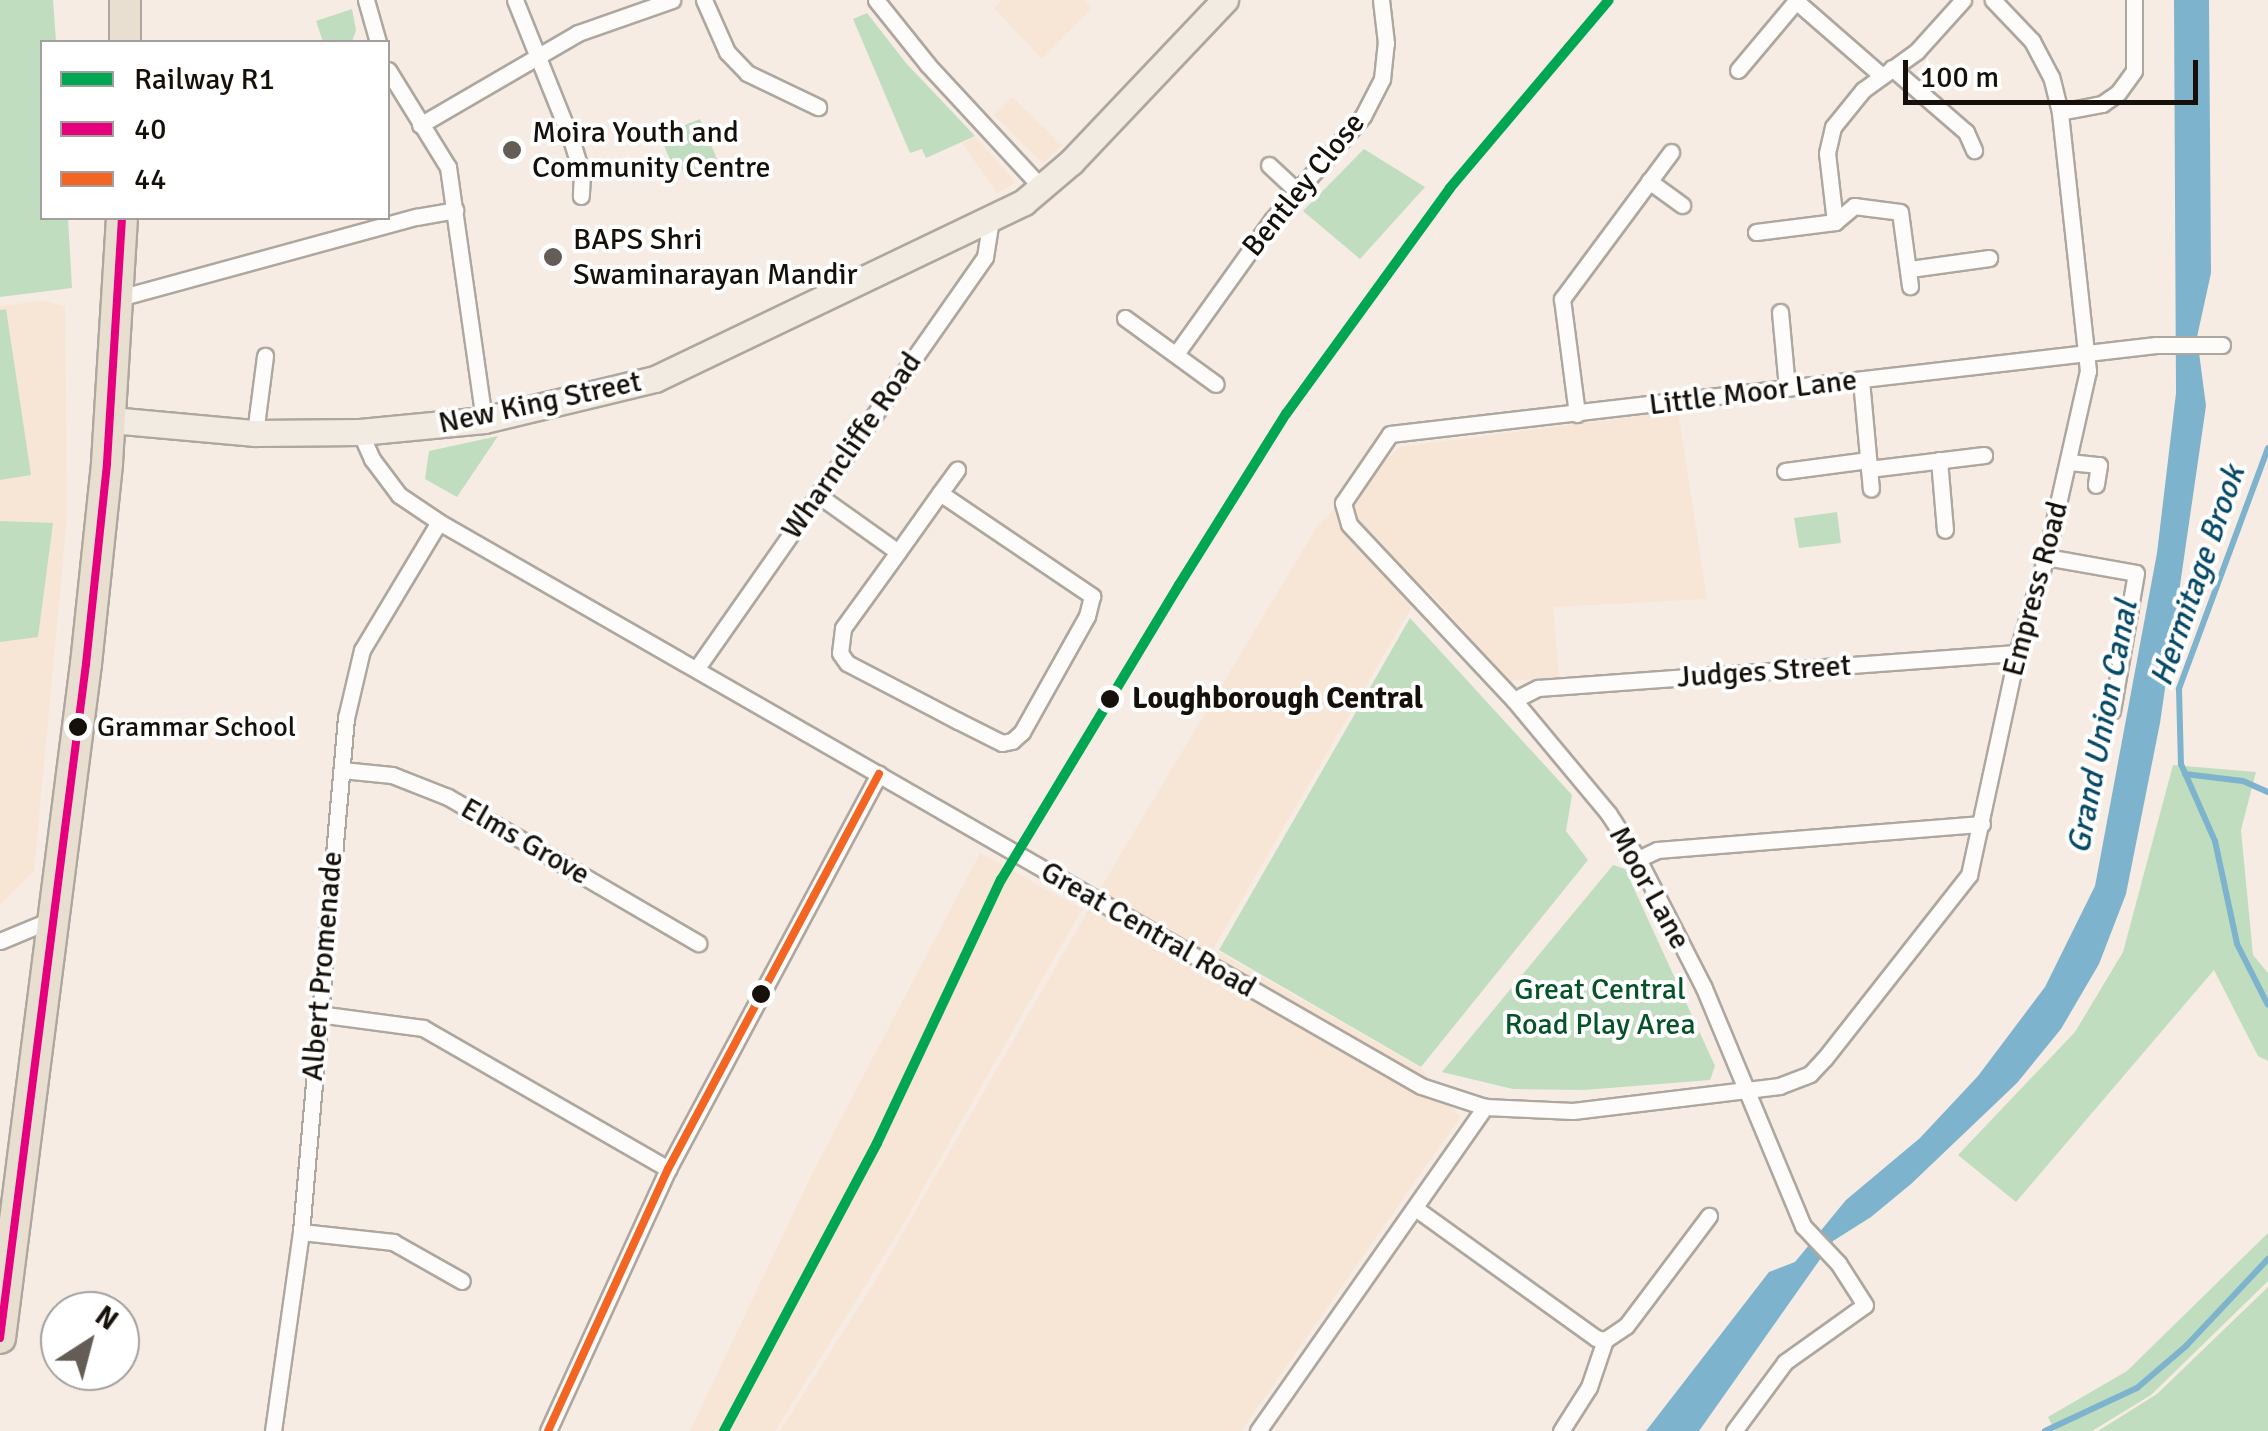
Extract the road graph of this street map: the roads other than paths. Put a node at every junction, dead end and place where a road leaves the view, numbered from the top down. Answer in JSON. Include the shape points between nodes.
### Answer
{"nodes":[{"id":1,"x":124,"y":0,"type":"edge"},
{"id":2,"x":366,"y":0,"type":"edge"},
{"id":3,"x":516,"y":0,"type":"edge"},
{"id":4,"x":672,"y":0,"type":"edge"},
{"id":5,"x":704,"y":0,"type":"edge"},
{"id":6,"x":876,"y":0,"type":"edge"},
{"id":7,"x":1381,"y":0,"type":"edge"},
{"id":8,"x":1963,"y":0,"type":"edge"},
{"id":9,"x":1992,"y":0,"type":"edge"},
{"id":10,"x":2134,"y":0,"type":"edge"},
{"id":11,"x":1223,"y":1,"type":"edge"},
{"id":12,"x":125,"y":40,"type":"edge"},
{"id":13,"x":377,"y":40,"type":"edge"},
{"id":14,"x":536,"y":59,"type":"junction"},
{"id":15,"x":1738,"y":70,"type":"dead end"},
{"id":16,"x":1887,"y":72,"type":"junction"},
{"id":17,"x":390,"y":73,"type":"edge"},
{"id":18,"x":818,"y":107,"type":"dead end"},
{"id":19,"x":2060,"y":112,"type":"junction"},
{"id":20,"x":420,"y":125,"type":"junction"},
{"id":21,"x":1974,"y":150,"type":"dead end"},
{"id":22,"x":1671,"y":152,"type":"dead end"},
{"id":23,"x":1269,"y":165,"type":"dead end"},
{"id":24,"x":1649,"y":180,"type":"junction"},
{"id":25,"x":1298,"y":192,"type":"junction"},
{"id":26,"x":1033,"y":195,"type":"junction"},
{"id":27,"x":581,"y":196,"type":"dead end"},
{"id":28,"x":1682,"y":205,"type":"dead end"},
{"id":29,"x":455,"y":210,"type":"junction"},
{"id":30,"x":991,"y":218,"type":"junction"},
{"id":31,"x":122,"y":220,"type":"edge"},
{"id":32,"x":1835,"y":222,"type":"junction"},
{"id":33,"x":1756,"y":232,"type":"dead end"},
{"id":34,"x":1988,"y":258,"type":"dead end"},
{"id":35,"x":1910,"y":269,"type":"junction"},
{"id":36,"x":1910,"y":286,"type":"dead end"},
{"id":37,"x":119,"y":298,"type":"junction"},
{"id":38,"x":1780,"y":312,"type":"dead end"},
{"id":39,"x":1126,"y":318,"type":"dead end"},
{"id":40,"x":2222,"y":345,"type":"dead end"},
{"id":41,"x":1176,"y":354,"type":"junction"},
{"id":42,"x":265,"y":356,"type":"dead end"},
{"id":43,"x":2088,"y":356,"type":"junction"},
{"id":44,"x":1861,"y":380,"type":"junction"},
{"id":45,"x":1216,"y":384,"type":"dead end"},
{"id":46,"x":1787,"y":388,"type":"junction"},
{"id":47,"x":1577,"y":414,"type":"junction"},
{"id":48,"x":110,"y":420,"type":"junction"},
{"id":49,"x":484,"y":420,"type":"junction"},
{"id":50,"x":360,"y":432,"type":"junction"},
{"id":51,"x":255,"y":433,"type":"junction"},
{"id":52,"x":1984,"y":455,"type":"dead end"},
{"id":53,"x":1939,"y":460,"type":"junction"},
{"id":54,"x":2069,"y":462,"type":"junction"},
{"id":55,"x":1868,"y":464,"type":"junction"},
{"id":56,"x":957,"y":470,"type":"dead end"},
{"id":57,"x":1785,"y":470,"type":"dead end"},
{"id":58,"x":2096,"y":486,"type":"dead end"},
{"id":59,"x":1871,"y":489,"type":"dead end"},
{"id":60,"x":940,"y":492,"type":"junction"},
{"id":61,"x":818,"y":495,"type":"junction"},
{"id":62,"x":439,"y":522,"type":"junction"},
{"id":63,"x":1349,"y":524,"type":"joint"},
{"id":64,"x":1945,"y":530,"type":"dead end"},
{"id":65,"x":898,"y":552,"type":"junction"},
{"id":66,"x":2046,"y":558,"type":"junction"},
{"id":67,"x":2017,"y":653,"type":"junction"},
{"id":68,"x":697,"y":668,"type":"junction"},
{"id":69,"x":1514,"y":700,"type":"junction"},
{"id":70,"x":2112,"y":711,"type":"dead end"},
{"id":71,"x":342,"y":770,"type":"junction"},
{"id":72,"x":879,"y":774,"type":"junction"},
{"id":73,"x":1982,"y":824,"type":"junction"},
{"id":74,"x":1638,"y":859,"type":"junction"},
{"id":75,"x":53,"y":919,"type":"junction"},
{"id":76,"x":0,"y":941,"type":"edge"},
{"id":77,"x":698,"y":943,"type":"dead end"},
{"id":78,"x":318,"y":1014,"type":"junction"},
{"id":79,"x":1743,"y":1092,"type":"junction"},
{"id":80,"x":1485,"y":1107,"type":"junction"},
{"id":81,"x":668,"y":1168,"type":"junction"},
{"id":82,"x":1416,"y":1208,"type":"junction"},
{"id":83,"x":1709,"y":1216,"type":"dead end"},
{"id":84,"x":301,"y":1232,"type":"junction"},
{"id":85,"x":462,"y":1281,"type":"dead end"},
{"id":86,"x":3,"y":1286,"type":"edge"},
{"id":87,"x":0,"y":1338,"type":"edge"},
{"id":88,"x":1605,"y":1340,"type":"junction"},
{"id":89,"x":273,"y":1431,"type":"edge"},
{"id":90,"x":548,"y":1431,"type":"edge"},
{"id":91,"x":1258,"y":1431,"type":"edge"},
{"id":92,"x":1561,"y":1431,"type":"edge"},
{"id":93,"x":1734,"y":1431,"type":"edge"}],
"edges":[{"from":1,"to":12,"type":"highway"},
{"from":2,"to":13,"type":"street"},
{"from":3,"to":14,"type":"street"},
{"from":4,"to":14,"type":"street","via":[[578,34]]},
{"from":5,"to":18,"type":"street","via":[[727,52],[748,74]]},
{"from":6,"to":26,"type":"street"},
{"from":7,"to":25,"type":"street","name":"Bentley Close","via":[[1382,79],[1338,150]]},
{"from":8,"to":16,"type":"street"},
{"from":9,"to":19,"type":"street","name":"Empress Road","via":[[2032,41]]},
{"from":10,"to":19,"type":"street","via":[[2134,71],[2102,104]]},
{"from":11,"to":26,"type":"main road"},
{"from":14,"to":20,"type":"street"},
{"from":14,"to":27,"type":"street","via":[[572,142]]},
{"from":15,"to":16,"type":"street","via":[[1796,1]]},
{"from":16,"to":21,"type":"street","via":[[1966,132]]},
{"from":16,"to":32,"type":"street","via":[[1833,127],[1828,153]]},
{"from":17,"to":20,"type":"street"},
{"from":19,"to":43,"type":"street","name":"Empress Road"},
{"from":20,"to":29,"type":"street","via":[[448,167]]},
{"from":22,"to":24,"type":"street"},
{"from":23,"to":25,"type":"street"},
{"from":24,"to":28,"type":"street"},
{"from":24,"to":47,"type":"street","via":[[1562,299]]},
{"from":25,"to":41,"type":"street","name":"Bentley Close"},
{"from":26,"to":30,"type":"main road","name":"New King Street"},
{"from":29,"to":37,"type":"street"},
{"from":29,"to":49,"type":"street"},
{"from":30,"to":49,"type":"main road","name":"New King Street","via":[[655,379]]},
{"from":30,"to":61,"type":"street","name":"Wharncliffe Road","via":[[985,257]]},
{"from":31,"to":37,"type":"highway"},
{"from":32,"to":33,"type":"street"},
{"from":32,"to":35,"type":"street","via":[[1854,206],[1900,212]]},
{"from":34,"to":35,"type":"street"},
{"from":35,"to":36,"type":"street"},
{"from":37,"to":48,"type":"highway"},
{"from":38,"to":46,"type":"street"},
{"from":39,"to":41,"type":"street"},
{"from":40,"to":43,"type":"street","name":"Little Moor Lane","via":[[2156,345]]},
{"from":41,"to":45,"type":"street"},
{"from":42,"to":51,"type":"street"},
{"from":43,"to":44,"type":"street","name":"Little Moor Lane"},
{"from":43,"to":54,"type":"street","name":"Empress Road"},
{"from":44,"to":46,"type":"street","name":"Little Moor Lane"},
{"from":44,"to":55,"type":"street"},
{"from":46,"to":47,"type":"street","name":"Little Moor Lane"},
{"from":47,"to":63,"type":"street","name":"Little Moor Lane","via":[[1390,434],[1343,504]]},
{"from":48,"to":51,"type":"main road","name":"New King Street"},
{"from":48,"to":75,"type":"highway"},
{"from":49,"to":50,"type":"main road","name":"New King Street"},
{"from":50,"to":51,"type":"main road","name":"New King Street"},
{"from":50,"to":62,"type":"street","name":"Great Central Road","via":[[399,495]]},
{"from":52,"to":53,"type":"street"},
{"from":53,"to":55,"type":"street"},
{"from":53,"to":64,"type":"street"},
{"from":54,"to":58,"type":"street","via":[[2099,465]]},
{"from":54,"to":66,"type":"street","name":"Empress Road"},
{"from":55,"to":57,"type":"street"},
{"from":55,"to":59,"type":"street"},
{"from":56,"to":60,"type":"street"},
{"from":60,"to":65,"type":"street"},
{"from":60,"to":65,"type":"street","via":[[1092,596],[1022,732],[1002,742],[847,663],[840,653],[843,628]]},
{"from":61,"to":65,"type":"street"},
{"from":61,"to":68,"type":"street","name":"Wharncliffe Road"},
{"from":62,"to":68,"type":"street","name":"Great Central Road"},
{"from":62,"to":71,"type":"street","name":"Albert Promenade","via":[[362,650]]},
{"from":63,"to":69,"type":"street","name":"Moor Lane"},
{"from":66,"to":67,"type":"street","name":"Empress Road"},
{"from":66,"to":70,"type":"street","via":[[2136,572]]},
{"from":67,"to":69,"type":"street","name":"Judges Street","via":[[1538,688]]},
{"from":67,"to":73,"type":"street","name":"Empress Road"},
{"from":68,"to":72,"type":"street","name":"Great Central Road"},
{"from":69,"to":74,"type":"street","name":"Moor Lane","via":[[1586,782]]},
{"from":71,"to":77,"type":"street","name":"Elms Grove","via":[[392,775],[448,797]]},
{"from":71,"to":78,"type":"street","name":"Albert Promenade"},
{"from":72,"to":80,"type":"street","name":"Great Central Road","via":[[1420,1086]]},
{"from":72,"to":81,"type":"street"},
{"from":73,"to":74,"type":"street","via":[[1657,850]]},
{"from":73,"to":79,"type":"street","name":"Empress Road","via":[[1969,875],[1824,1058],[1796,1081]]},
{"from":74,"to":79,"type":"street","name":"Moor Lane","via":[[1704,988]]},
{"from":75,"to":76,"type":"street"},
{"from":75,"to":86,"type":"highway"},
{"from":78,"to":81,"type":"street","via":[[422,1028]]},
{"from":78,"to":84,"type":"street","name":"Albert Promenade"},
{"from":79,"to":80,"type":"street","name":"Great Central Road","via":[[1573,1111]]},
{"from":79,"to":93,"type":"street","name":"Moor Lane","via":[[1803,1226],[1865,1305],[1785,1362]]},
{"from":80,"to":82,"type":"street"},
{"from":81,"to":90,"type":"street"},
{"from":82,"to":88,"type":"street"},
{"from":82,"to":91,"type":"street"},
{"from":83,"to":88,"type":"street","via":[[1705,1236],[1626,1326]]},
{"from":84,"to":85,"type":"street","via":[[393,1242]]},
{"from":84,"to":89,"type":"street","name":"Albert Promenade"},
{"from":86,"to":87,"type":"highway"},
{"from":88,"to":92,"type":"street","via":[[1589,1387]]}]}
